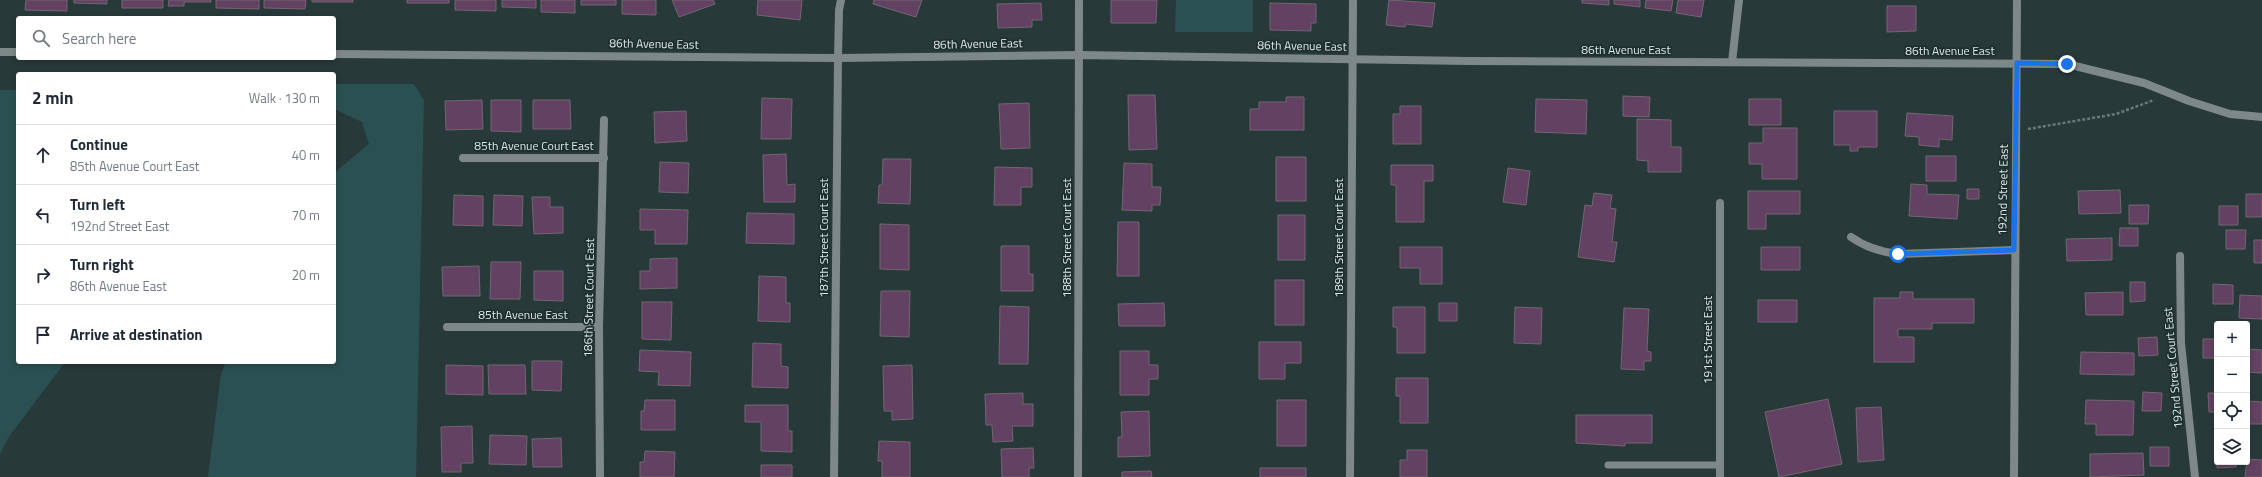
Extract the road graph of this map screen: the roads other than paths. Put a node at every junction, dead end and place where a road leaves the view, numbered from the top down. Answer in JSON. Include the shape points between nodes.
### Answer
{"nodes":[{"id":1,"x":841,"y":0,"type":"edge"},
{"id":2,"x":1078,"y":0,"type":"edge"},
{"id":3,"x":1353,"y":0,"type":"edge"},
{"id":4,"x":1739,"y":0,"type":"edge"},
{"id":5,"x":2017,"y":0,"type":"edge"},
{"id":6,"x":0,"y":52,"type":"edge"},
{"id":7,"x":16,"y":52,"type":"edge"},
{"id":8,"x":336,"y":54,"type":"edge"},
{"id":9,"x":1079,"y":54,"type":"junction"},
{"id":10,"x":838,"y":58,"type":"junction"},
{"id":11,"x":1351,"y":58,"type":"junction"},
{"id":12,"x":1732,"y":62,"type":"junction"},
{"id":13,"x":2017,"y":63,"type":"junction"},
{"id":14,"x":2262,"y":118,"type":"edge"},
{"id":15,"x":604,"y":120,"type":"dead end"},
{"id":16,"x":463,"y":158,"type":"dead end"},
{"id":17,"x":604,"y":158,"type":"junction"},
{"id":18,"x":1720,"y":203,"type":"dead end"},
{"id":19,"x":1851,"y":237,"type":"dead end"},
{"id":20,"x":2014,"y":250,"type":"junction"},
{"id":21,"x":2180,"y":256,"type":"dead end"},
{"id":22,"x":447,"y":327,"type":"dead end"},
{"id":23,"x":599,"y":327,"type":"junction"},
{"id":24,"x":1608,"y":465,"type":"dead end"},
{"id":25,"x":1720,"y":465,"type":"junction"},
{"id":26,"x":600,"y":477,"type":"edge"},
{"id":27,"x":834,"y":477,"type":"edge"},
{"id":28,"x":1078,"y":477,"type":"edge"},
{"id":29,"x":1350,"y":477,"type":"edge"},
{"id":30,"x":1720,"y":477,"type":"edge"},
{"id":31,"x":2014,"y":477,"type":"edge"},
{"id":32,"x":2195,"y":477,"type":"edge"}],
"edges":[{"from":1,"to":10,"type":"street","name":"187th Street Court East"},
{"from":2,"to":9,"type":"street","name":"188th Street Court East"},
{"from":3,"to":11,"type":"street","name":"189th Street Court East"},
{"from":4,"to":12,"type":"street"},
{"from":5,"to":13,"type":"street","name":"192nd Street East"},
{"from":6,"to":7,"type":"street"},
{"from":8,"to":10,"type":"street","name":"86th Avenue East"},
{"from":9,"to":10,"type":"street","name":"86th Avenue East"},
{"from":9,"to":11,"type":"street","name":"86th Avenue East"},
{"from":9,"to":28,"type":"street","name":"188th Street Court East"},
{"from":10,"to":27,"type":"street","name":"187th Street Court East"},
{"from":11,"to":12,"type":"street","name":"86th Avenue East"},
{"from":11,"to":29,"type":"street","name":"189th Street Court East"},
{"from":12,"to":13,"type":"street","name":"86th Avenue East"},
{"from":13,"to":14,"type":"street","name":"86th Avenue East","via":[[2067,64],[2129,79],[2230,114]]},
{"from":13,"to":20,"type":"street","name":"192nd Street East"},
{"from":15,"to":17,"type":"street","name":"186th Street Court East"},
{"from":16,"to":17,"type":"street","name":"85th Avenue Court East"},
{"from":17,"to":23,"type":"street","name":"186th Street Court East"},
{"from":18,"to":25,"type":"street","name":"191st Street East"},
{"from":19,"to":20,"type":"street","via":[[1860,244],[1886,253],[1898,254]]},
{"from":20,"to":31,"type":"street","name":"192nd Street East"},
{"from":21,"to":32,"type":"street","name":"192nd Street Court East","via":[[2181,343]]},
{"from":22,"to":23,"type":"street","name":"85th Avenue East"},
{"from":23,"to":26,"type":"street","name":"186th Street Court East"},
{"from":24,"to":25,"type":"lane"},
{"from":25,"to":30,"type":"street","name":"191st Street East"}]}
